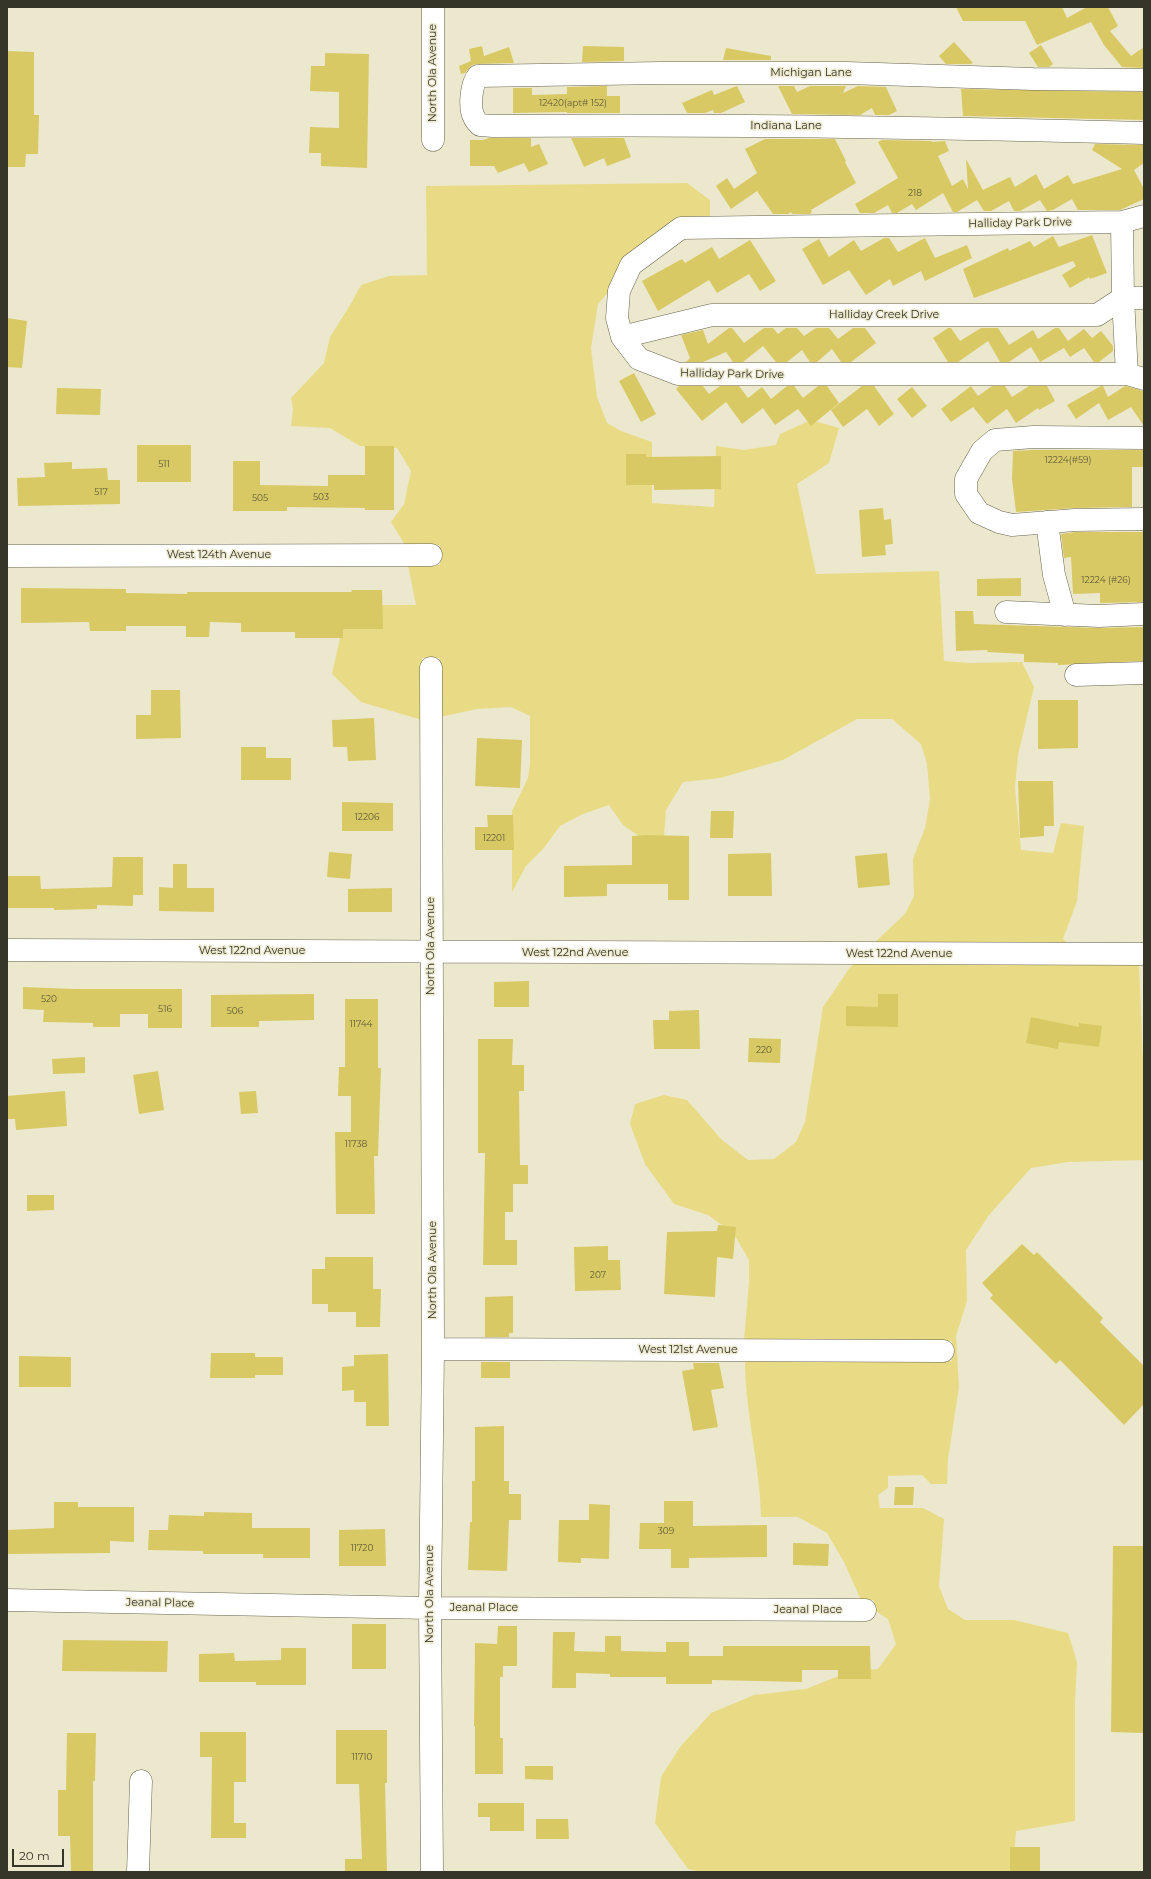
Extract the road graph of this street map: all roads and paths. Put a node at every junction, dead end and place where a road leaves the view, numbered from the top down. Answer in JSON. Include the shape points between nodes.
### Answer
{"nodes":[{"id":1,"x":433,"y":7,"type":"edge"},
{"id":2,"x":478,"y":76,"type":"joint"},
{"id":3,"x":1144,"y":80,"type":"edge"},
{"id":4,"x":1144,"y":133,"type":"edge"},
{"id":5,"x":433,"y":140,"type":"dead end"},
{"id":6,"x":1144,"y":216,"type":"edge"},
{"id":7,"x":1122,"y":222,"type":"junction"},
{"id":8,"x":1123,"y":298,"type":"junction"},
{"id":9,"x":1144,"y":298,"type":"edge"},
{"id":10,"x":622,"y":337,"type":"junction"},
{"id":11,"x":1136,"y":377,"type":"edge"},
{"id":12,"x":1144,"y":438,"type":"edge"},
{"id":13,"x":1144,"y":519,"type":"edge"},
{"id":14,"x":1047,"y":522,"type":"junction"},
{"id":15,"x":431,"y":555,"type":"dead end"},
{"id":16,"x":7,"y":556,"type":"edge"},
{"id":17,"x":1006,"y":612,"type":"dead end"},
{"id":18,"x":1144,"y":614,"type":"edge"},
{"id":19,"x":1065,"y":615,"type":"junction"},
{"id":20,"x":431,"y":668,"type":"dead end"},
{"id":21,"x":1144,"y":674,"type":"edge"},
{"id":22,"x":1076,"y":675,"type":"dead end"},
{"id":23,"x":7,"y":950,"type":"edge"},
{"id":24,"x":431,"y":952,"type":"junction"},
{"id":25,"x":1144,"y":954,"type":"edge"},
{"id":26,"x":433,"y":1349,"type":"junction"},
{"id":27,"x":943,"y":1351,"type":"dead end"},
{"id":28,"x":7,"y":1600,"type":"edge"},
{"id":29,"x":430,"y":1608,"type":"junction"},
{"id":30,"x":865,"y":1610,"type":"dead end"},
{"id":31,"x":141,"y":1781,"type":"dead end"},
{"id":32,"x":138,"y":1872,"type":"edge"},
{"id":33,"x":432,"y":1872,"type":"edge"}],
"edges":[{"from":1,"to":5,"type":"street","name":"North Ola Avenue"},
{"from":2,"to":3,"type":"street","name":"Michigan Lane","via":[[847,73]]},
{"from":2,"to":4,"type":"street","name":"Indiana Lane","via":[[474,81],[472,93],[473,117],[480,125],[944,128]]},
{"from":6,"to":7,"type":"street","name":"Halliday Park Drive"},
{"from":7,"to":8,"type":"street"},
{"from":7,"to":10,"type":"street","name":"Halliday Park Drive","via":[[682,228],[631,265],[619,291],[617,318]]},
{"from":8,"to":9,"type":"street"},
{"from":8,"to":10,"type":"street","name":"Halliday Creek Drive","via":[[1097,315],[712,314]]},
{"from":8,"to":11,"type":"street"},
{"from":10,"to":11,"type":"street","name":"Halliday Park Drive","via":[[639,359],[678,374]]},
{"from":12,"to":14,"type":"street","via":[[995,440],[982,451],[966,479],[966,494],[979,513],[1012,525]]},
{"from":13,"to":14,"type":"street"},
{"from":14,"to":19,"type":"street","via":[[1054,575]]},
{"from":15,"to":16,"type":"street","name":"West 124th Avenue"},
{"from":17,"to":19,"type":"street"},
{"from":18,"to":19,"type":"street"},
{"from":20,"to":24,"type":"street","name":"North Ola Avenue"},
{"from":21,"to":22,"type":"street"},
{"from":23,"to":24,"type":"street","name":"West 122nd Avenue"},
{"from":24,"to":25,"type":"street","name":"West 122nd Avenue"},
{"from":24,"to":26,"type":"street","name":"North Ola Avenue"},
{"from":26,"to":27,"type":"street","name":"West 121st Avenue"},
{"from":26,"to":29,"type":"street","name":"North Ola Avenue"},
{"from":28,"to":29,"type":"street","name":"Jeanal Place"},
{"from":29,"to":30,"type":"street","name":"Jeanal Place"},
{"from":29,"to":33,"type":"street","name":"North Ola Avenue"},
{"from":31,"to":32,"type":"street"}]}
